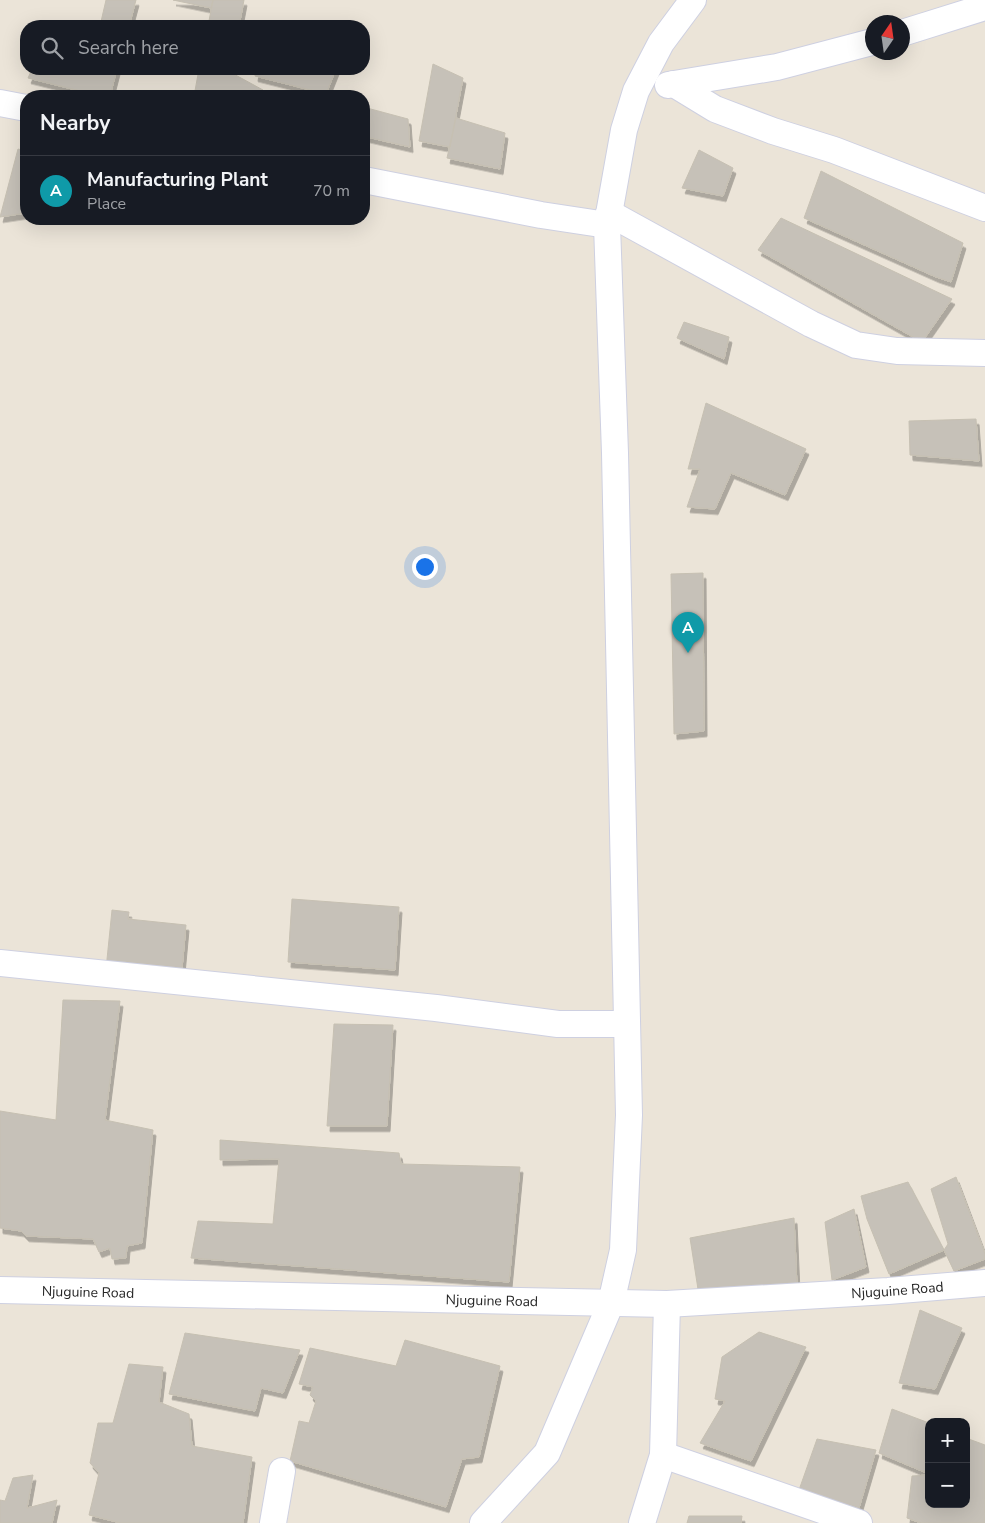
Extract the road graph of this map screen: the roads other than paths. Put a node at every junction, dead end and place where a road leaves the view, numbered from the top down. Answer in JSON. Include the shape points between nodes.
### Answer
{"nodes":[{"id":1,"x":694,"y":0,"type":"edge"},
{"id":2,"x":985,"y":7,"type":"edge"},
{"id":3,"x":910,"y":30,"type":"edge"},
{"id":4,"x":865,"y":44,"type":"edge"},
{"id":5,"x":674,"y":84,"type":"junction"},
{"id":6,"x":636,"y":91,"type":"junction"},
{"id":7,"x":0,"y":102,"type":"edge"},
{"id":8,"x":20,"y":107,"type":"edge"},
{"id":9,"x":370,"y":181,"type":"edge"},
{"id":10,"x":985,"y":208,"type":"edge"},
{"id":11,"x":608,"y":219,"type":"junction"},
{"id":12,"x":985,"y":353,"type":"edge"},
{"id":13,"x":0,"y":963,"type":"edge"},
{"id":14,"x":627,"y":1024,"type":"junction"},
{"id":15,"x":985,"y":1283,"type":"edge"},
{"id":16,"x":0,"y":1290,"type":"edge"},
{"id":17,"x":611,"y":1303,"type":"junction"},
{"id":18,"x":667,"y":1304,"type":"junction"},
{"id":19,"x":664,"y":1455,"type":"junction"},
{"id":20,"x":282,"y":1471,"type":"dead end"},
{"id":21,"x":802,"y":1513,"type":"edge"},
{"id":22,"x":273,"y":1523,"type":"edge"},
{"id":23,"x":483,"y":1523,"type":"edge"},
{"id":24,"x":642,"y":1523,"type":"edge"},
{"id":25,"x":859,"y":1523,"type":"edge"}],
"edges":[{"from":1,"to":6,"type":"street","via":[[661,43]]},
{"from":2,"to":3,"type":"street"},
{"from":4,"to":5,"type":"street","via":[[777,67]]},
{"from":5,"to":6,"type":"street"},
{"from":5,"to":10,"type":"street","via":[[715,109]]},
{"from":6,"to":11,"type":"street","via":[[624,130]]},
{"from":7,"to":8,"type":"street"},
{"from":9,"to":11,"type":"street","via":[[541,215]]},
{"from":11,"to":12,"type":"street","via":[[856,345],[897,351]]},
{"from":11,"to":14,"type":"street"},
{"from":13,"to":14,"type":"street","via":[[436,1008],[558,1024]]},
{"from":14,"to":17,"type":"street","via":[[629,1115],[623,1250]]},
{"from":15,"to":18,"type":"street","name":"Njuguine Road"},
{"from":16,"to":17,"type":"street","name":"Njuguine Road"},
{"from":17,"to":18,"type":"street","name":"Njuguine Road"},
{"from":17,"to":23,"type":"street","via":[[548,1453]]},
{"from":18,"to":19,"type":"street"},
{"from":19,"to":21,"type":"street"},
{"from":19,"to":24,"type":"street"},
{"from":20,"to":22,"type":"street"},
{"from":21,"to":25,"type":"street"}]}
